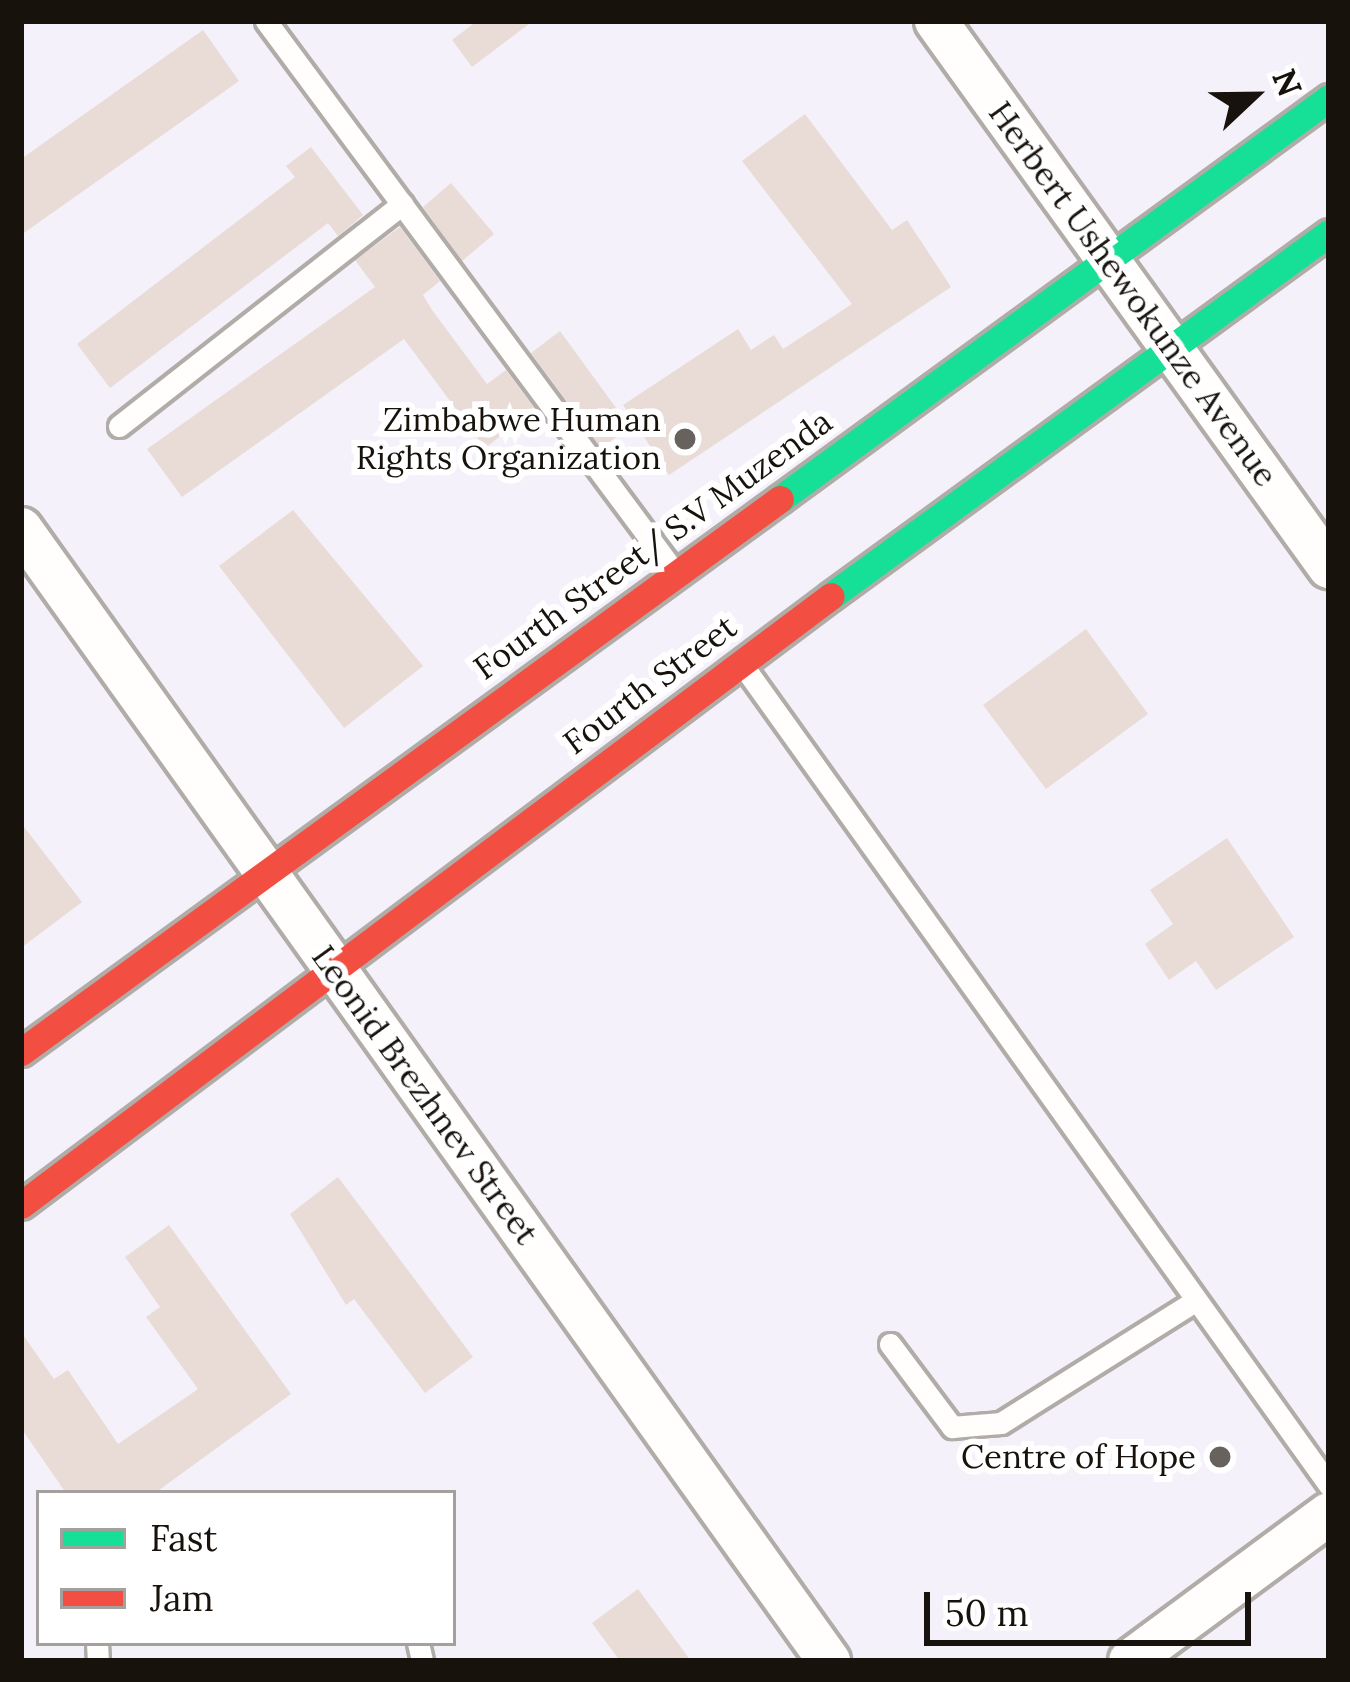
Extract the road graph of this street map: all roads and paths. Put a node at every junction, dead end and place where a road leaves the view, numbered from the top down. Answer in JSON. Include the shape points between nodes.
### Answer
{"nodes":[{"id":1,"x":266,"y":21,"type":"edge"},
{"id":2,"x":936,"y":21,"type":"edge"},
{"id":3,"x":1329,"y":98,"type":"edge"},
{"id":4,"x":402,"y":204,"type":"junction"},
{"id":5,"x":1329,"y":233,"type":"edge"},
{"id":6,"x":1107,"y":256,"type":"junction"},
{"id":7,"x":1170,"y":346,"type":"junction"},
{"id":8,"x":118,"y":426,"type":"dead end"},
{"id":9,"x":21,"y":529,"type":"edge"},
{"id":10,"x":1329,"y":567,"type":"edge"},
{"id":11,"x":677,"y":575,"type":"junction"},
{"id":12,"x":740,"y":662,"type":"junction"},
{"id":13,"x":263,"y":869,"type":"junction"},
{"id":14,"x":334,"y":969,"type":"junction"},
{"id":15,"x":21,"y":1052,"type":"edge"},
{"id":16,"x":21,"y":1205,"type":"edge"},
{"id":17,"x":1193,"y":1302,"type":"junction"},
{"id":18,"x":890,"y":1344,"type":"dead end"},
{"id":19,"x":1329,"y":1485,"type":"edge"},
{"id":20,"x":1329,"y":1514,"type":"edge"},
{"id":21,"x":830,"y":1661,"type":"edge"},
{"id":22,"x":1130,"y":1661,"type":"edge"}],
"edges":[{"from":1,"to":4,"type":"lane"},
{"from":2,"to":6,"type":"street","name":"Herbert Ushewokunze Avenue"},
{"from":3,"to":6,"type":"main road","name":"Fourth Street/ S.V Muzenda"},
{"from":4,"to":8,"type":"lane"},
{"from":4,"to":11,"type":"lane"},
{"from":5,"to":7,"type":"main road","name":"Fourth Street"},
{"from":6,"to":7,"type":"street","name":"Herbert Ushewokunze Avenue"},
{"from":6,"to":11,"type":"main road","name":"Fourth Street/ S.V Muzenda"},
{"from":7,"to":10,"type":"street","name":"Herbert Ushewokunze Avenue"},
{"from":7,"to":12,"type":"main road","name":"Fourth Street"},
{"from":9,"to":13,"type":"street","name":"Leonid Brezhnev Street"},
{"from":11,"to":13,"type":"main road","name":"Fourth Street/ S.V Muzenda"},
{"from":12,"to":14,"type":"main road","name":"Fourth Street"},
{"from":12,"to":17,"type":"lane"},
{"from":13,"to":14,"type":"street","name":"Leonid Brezhnev Street"},
{"from":13,"to":15,"type":"main road","name":"Fourth Street/ S.V Muzenda"},
{"from":14,"to":16,"type":"main road","name":"Fourth Street"},
{"from":14,"to":21,"type":"street","name":"Leonid Brezhnev Street"},
{"from":17,"to":18,"type":"lane","via":[[1001,1423],[952,1427]]},
{"from":17,"to":19,"type":"lane"},
{"from":20,"to":22,"type":"street"}]}
